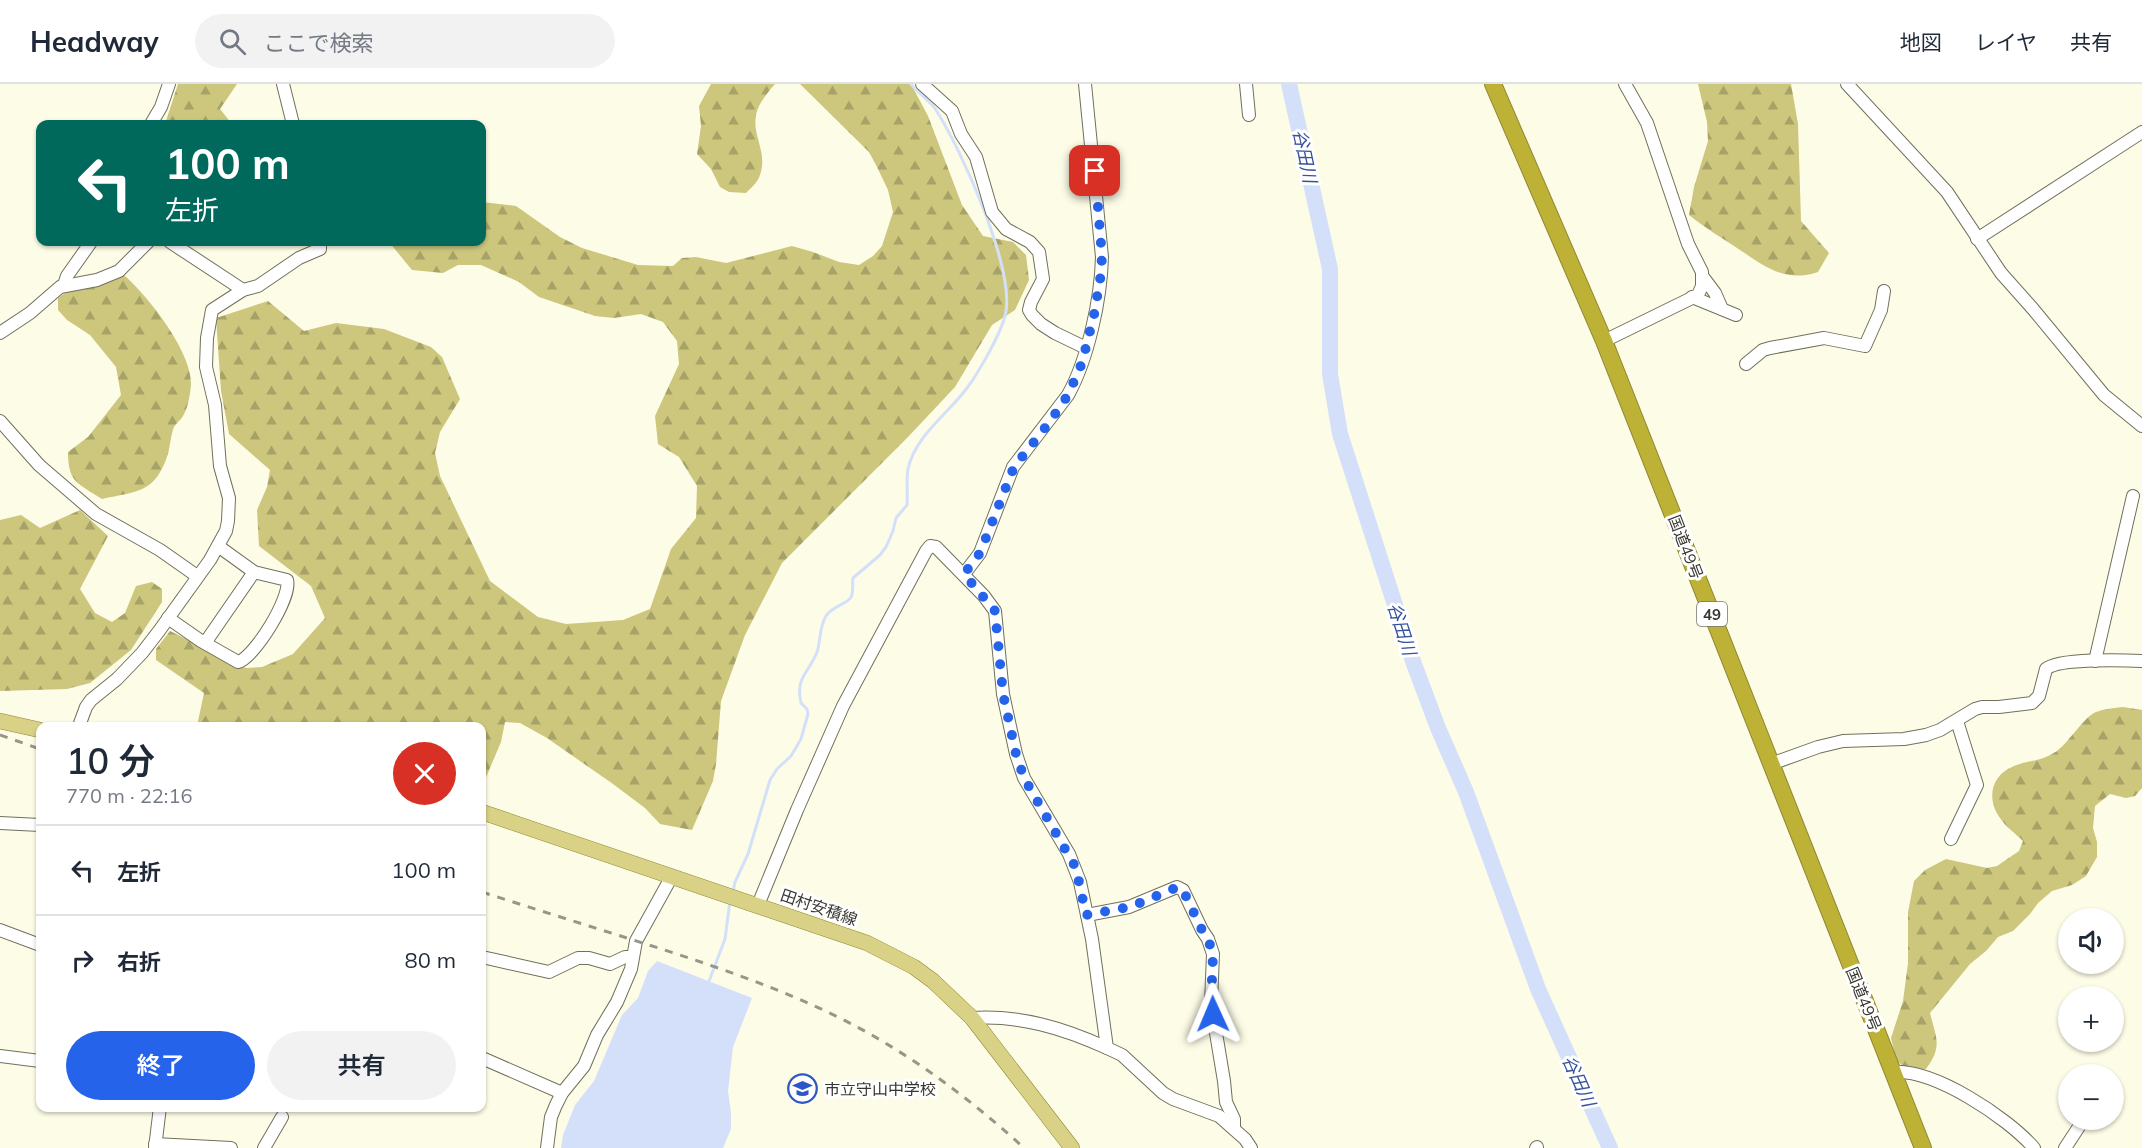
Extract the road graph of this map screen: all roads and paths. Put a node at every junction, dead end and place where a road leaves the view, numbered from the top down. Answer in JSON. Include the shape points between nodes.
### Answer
{"nodes":[{"id":1,"x":169,"y":84,"type":"edge"},
{"id":2,"x":283,"y":84,"type":"edge"},
{"id":3,"x":922,"y":84,"type":"edge"},
{"id":4,"x":1085,"y":84,"type":"edge"},
{"id":5,"x":1246,"y":84,"type":"edge"},
{"id":6,"x":1493,"y":84,"type":"edge"},
{"id":7,"x":1625,"y":84,"type":"edge"},
{"id":8,"x":1847,"y":84,"type":"edge"},
{"id":9,"x":1249,"y":115,"type":"dead end"},
{"id":10,"x":153,"y":120,"type":"edge"},
{"id":11,"x":292,"y":120,"type":"edge"},
{"id":12,"x":2142,"y":132,"type":"edge"},
{"id":13,"x":1977,"y":239,"type":"junction"},
{"id":14,"x":88,"y":246,"type":"edge"},
{"id":15,"x":144,"y":246,"type":"edge"},
{"id":16,"x":176,"y":246,"type":"edge"},
{"id":17,"x":320,"y":246,"type":"edge"},
{"id":18,"x":1703,"y":277,"type":"junction"},
{"id":19,"x":64,"y":285,"type":"junction"},
{"id":20,"x":243,"y":290,"type":"junction"},
{"id":21,"x":1884,"y":291,"type":"dead end"},
{"id":22,"x":1692,"y":297,"type":"junction"},
{"id":23,"x":1722,"y":309,"type":"junction"},
{"id":24,"x":1736,"y":315,"type":"dead end"},
{"id":25,"x":0,"y":333,"type":"edge"},
{"id":26,"x":1604,"y":341,"type":"junction"},
{"id":27,"x":1086,"y":348,"type":"junction"},
{"id":28,"x":1746,"y":364,"type":"dead end"},
{"id":29,"x":0,"y":421,"type":"edge"},
{"id":30,"x":2142,"y":426,"type":"edge"},
{"id":31,"x":2133,"y":496,"type":"dead end"},
{"id":32,"x":218,"y":546,"type":"junction"},
{"id":33,"x":254,"y":572,"type":"junction"},
{"id":34,"x":964,"y":574,"type":"junction"},
{"id":35,"x":197,"y":576,"type":"junction"},
{"id":36,"x":168,"y":618,"type":"junction"},
{"id":37,"x":205,"y":643,"type":"junction"},
{"id":38,"x":2095,"y":661,"type":"junction"},
{"id":39,"x":2142,"y":661,"type":"edge"},
{"id":40,"x":0,"y":721,"type":"edge"},
{"id":41,"x":1957,"y":721,"type":"junction"},
{"id":42,"x":80,"y":722,"type":"edge"},
{"id":43,"x":36,"y":729,"type":"edge"},
{"id":44,"x":1771,"y":764,"type":"junction"},
{"id":45,"x":486,"y":813,"type":"edge"},
{"id":46,"x":0,"y":823,"type":"edge"},
{"id":47,"x":36,"y":825,"type":"edge"},
{"id":48,"x":1951,"y":839,"type":"dead end"},
{"id":49,"x":672,"y":876,"type":"junction"},
{"id":50,"x":758,"y":906,"type":"junction"},
{"id":51,"x":1086,"y":915,"type":"junction"},
{"id":52,"x":0,"y":930,"type":"edge"},
{"id":53,"x":36,"y":944,"type":"edge"},
{"id":54,"x":632,"y":957,"type":"junction"},
{"id":55,"x":486,"y":958,"type":"edge"},
{"id":56,"x":972,"y":1017,"type":"junction"},
{"id":57,"x":1107,"y":1048,"type":"junction"},
{"id":58,"x":0,"y":1056,"type":"edge"},
{"id":59,"x":36,"y":1060,"type":"edge"},
{"id":60,"x":486,"y":1060,"type":"edge"},
{"id":61,"x":1893,"y":1071,"type":"junction"},
{"id":62,"x":562,"y":1093,"type":"junction"},
{"id":63,"x":159,"y":1112,"type":"edge"},
{"id":64,"x":282,"y":1117,"type":"dead end"},
{"id":65,"x":1234,"y":1129,"type":"junction"},
{"id":66,"x":2077,"y":1130,"type":"edge"},
{"id":67,"x":155,"y":1146,"type":"edge"},
{"id":68,"x":231,"y":1148,"type":"edge"},
{"id":69,"x":264,"y":1148,"type":"edge"},
{"id":70,"x":547,"y":1148,"type":"edge"},
{"id":71,"x":1072,"y":1148,"type":"edge"},
{"id":72,"x":1251,"y":1148,"type":"edge"},
{"id":73,"x":1923,"y":1148,"type":"edge"},
{"id":74,"x":2034,"y":1148,"type":"edge"},
{"id":75,"x":2065,"y":1148,"type":"edge"}],
"edges":[{"from":1,"to":10,"type":"street"},
{"from":2,"to":11,"type":"street"},
{"from":3,"to":27,"type":"street","via":[[952,111],[976,157],[992,212],[1006,229],[1030,242],[1039,252],[1043,279],[1030,302],[1032,315]]},
{"from":4,"to":27,"type":"street","via":[[1102,257]]},
{"from":5,"to":9,"type":"street"},
{"from":6,"to":26,"type":"highway","name":"国道49号","number":"49"},
{"from":7,"to":18,"type":"street","via":[[1647,123]]},
{"from":8,"to":13,"type":"street","via":[[1947,192]]},
{"from":12,"to":13,"type":"street"},
{"from":13,"to":30,"type":"street","via":[[2104,395]]},
{"from":14,"to":19,"type":"street"},
{"from":15,"to":19,"type":"street","via":[[118,271],[96,280]]},
{"from":16,"to":20,"type":"street"},
{"from":17,"to":20,"type":"street","via":[[258,286]]},
{"from":18,"to":22,"type":"street","via":[[1701,291]]},
{"from":18,"to":23,"type":"street"},
{"from":19,"to":25,"type":"street"},
{"from":20,"to":32,"type":"street","via":[[212,310],[207,338],[206,367],[215,405],[220,466],[230,504]]},
{"from":21,"to":28,"type":"street","via":[[1881,310],[1865,346],[1817,339],[1763,350]]},
{"from":22,"to":23,"type":"street"},
{"from":22,"to":26,"type":"street"},
{"from":23,"to":24,"type":"street"},
{"from":26,"to":44,"type":"highway","name":"国道49号","number":"49"},
{"from":27,"to":34,"type":"street","via":[[1075,384],[1014,467],[980,553]]},
{"from":29,"to":35,"type":"street","via":[[39,465],[96,514]]},
{"from":31,"to":38,"type":"street"},
{"from":32,"to":33,"type":"street"},
{"from":32,"to":35,"type":"street"},
{"from":33,"to":37,"type":"street"},
{"from":33,"to":37,"type":"street","via":[[288,582],[277,615],[238,662]]},
{"from":34,"to":50,"type":"street","via":[[936,547],[930,546],[926,551],[843,706]]},
{"from":34,"to":51,"type":"street","via":[[995,611],[1003,694],[1016,754],[1024,778],[1076,868]]},
{"from":35,"to":36,"type":"street"},
{"from":36,"to":37,"type":"street"},
{"from":36,"to":42,"type":"street","via":[[142,653],[91,700]]},
{"from":38,"to":39,"type":"street"},
{"from":38,"to":41,"type":"street","via":[[2052,664],[2046,669],[2035,702],[1982,707]]},
{"from":40,"to":43,"type":"main road"},
{"from":41,"to":44,"type":"street","via":[[1926,735],[1843,741]]},
{"from":41,"to":48,"type":"street","via":[[1977,788]]},
{"from":44,"to":61,"type":"highway","name":"国道49号","number":"49"},
{"from":45,"to":49,"type":"main road","name":"田村安積線"},
{"from":46,"to":47,"type":"street"},
{"from":49,"to":50,"type":"main road","name":"田村安積線"},
{"from":49,"to":54,"type":"street","via":[[636,941]]},
{"from":50,"to":56,"type":"main road","name":"田村安積線","via":[[889,953],[933,981]]},
{"from":51,"to":57,"type":"street"},
{"from":51,"to":65,"type":"street","via":[[1130,907],[1178,887],[1183,890],[1213,954],[1211,1003],[1226,1102]]},
{"from":52,"to":53,"type":"street"},
{"from":54,"to":55,"type":"street","via":[[610,964],[578,958],[549,972]]},
{"from":54,"to":62,"type":"street","via":[[617,1002],[587,1061]]},
{"from":56,"to":57,"type":"street","via":[[1031,1021]]},
{"from":56,"to":71,"type":"main road","name":"田村安積線"},
{"from":57,"to":65,"type":"street","via":[[1127,1060],[1163,1093],[1219,1116]]},
{"from":58,"to":59,"type":"street"},
{"from":60,"to":62,"type":"street"},
{"from":61,"to":73,"type":"highway","name":"国道49号","number":"49"},
{"from":61,"to":74,"type":"street","via":[[1941,1083],[1970,1098]]},
{"from":62,"to":70,"type":"street","via":[[551,1117]]},
{"from":63,"to":67,"type":"street"},
{"from":64,"to":69,"type":"street"},
{"from":65,"to":72,"type":"street"},
{"from":66,"to":75,"type":"street"},
{"from":67,"to":68,"type":"street"}]}
